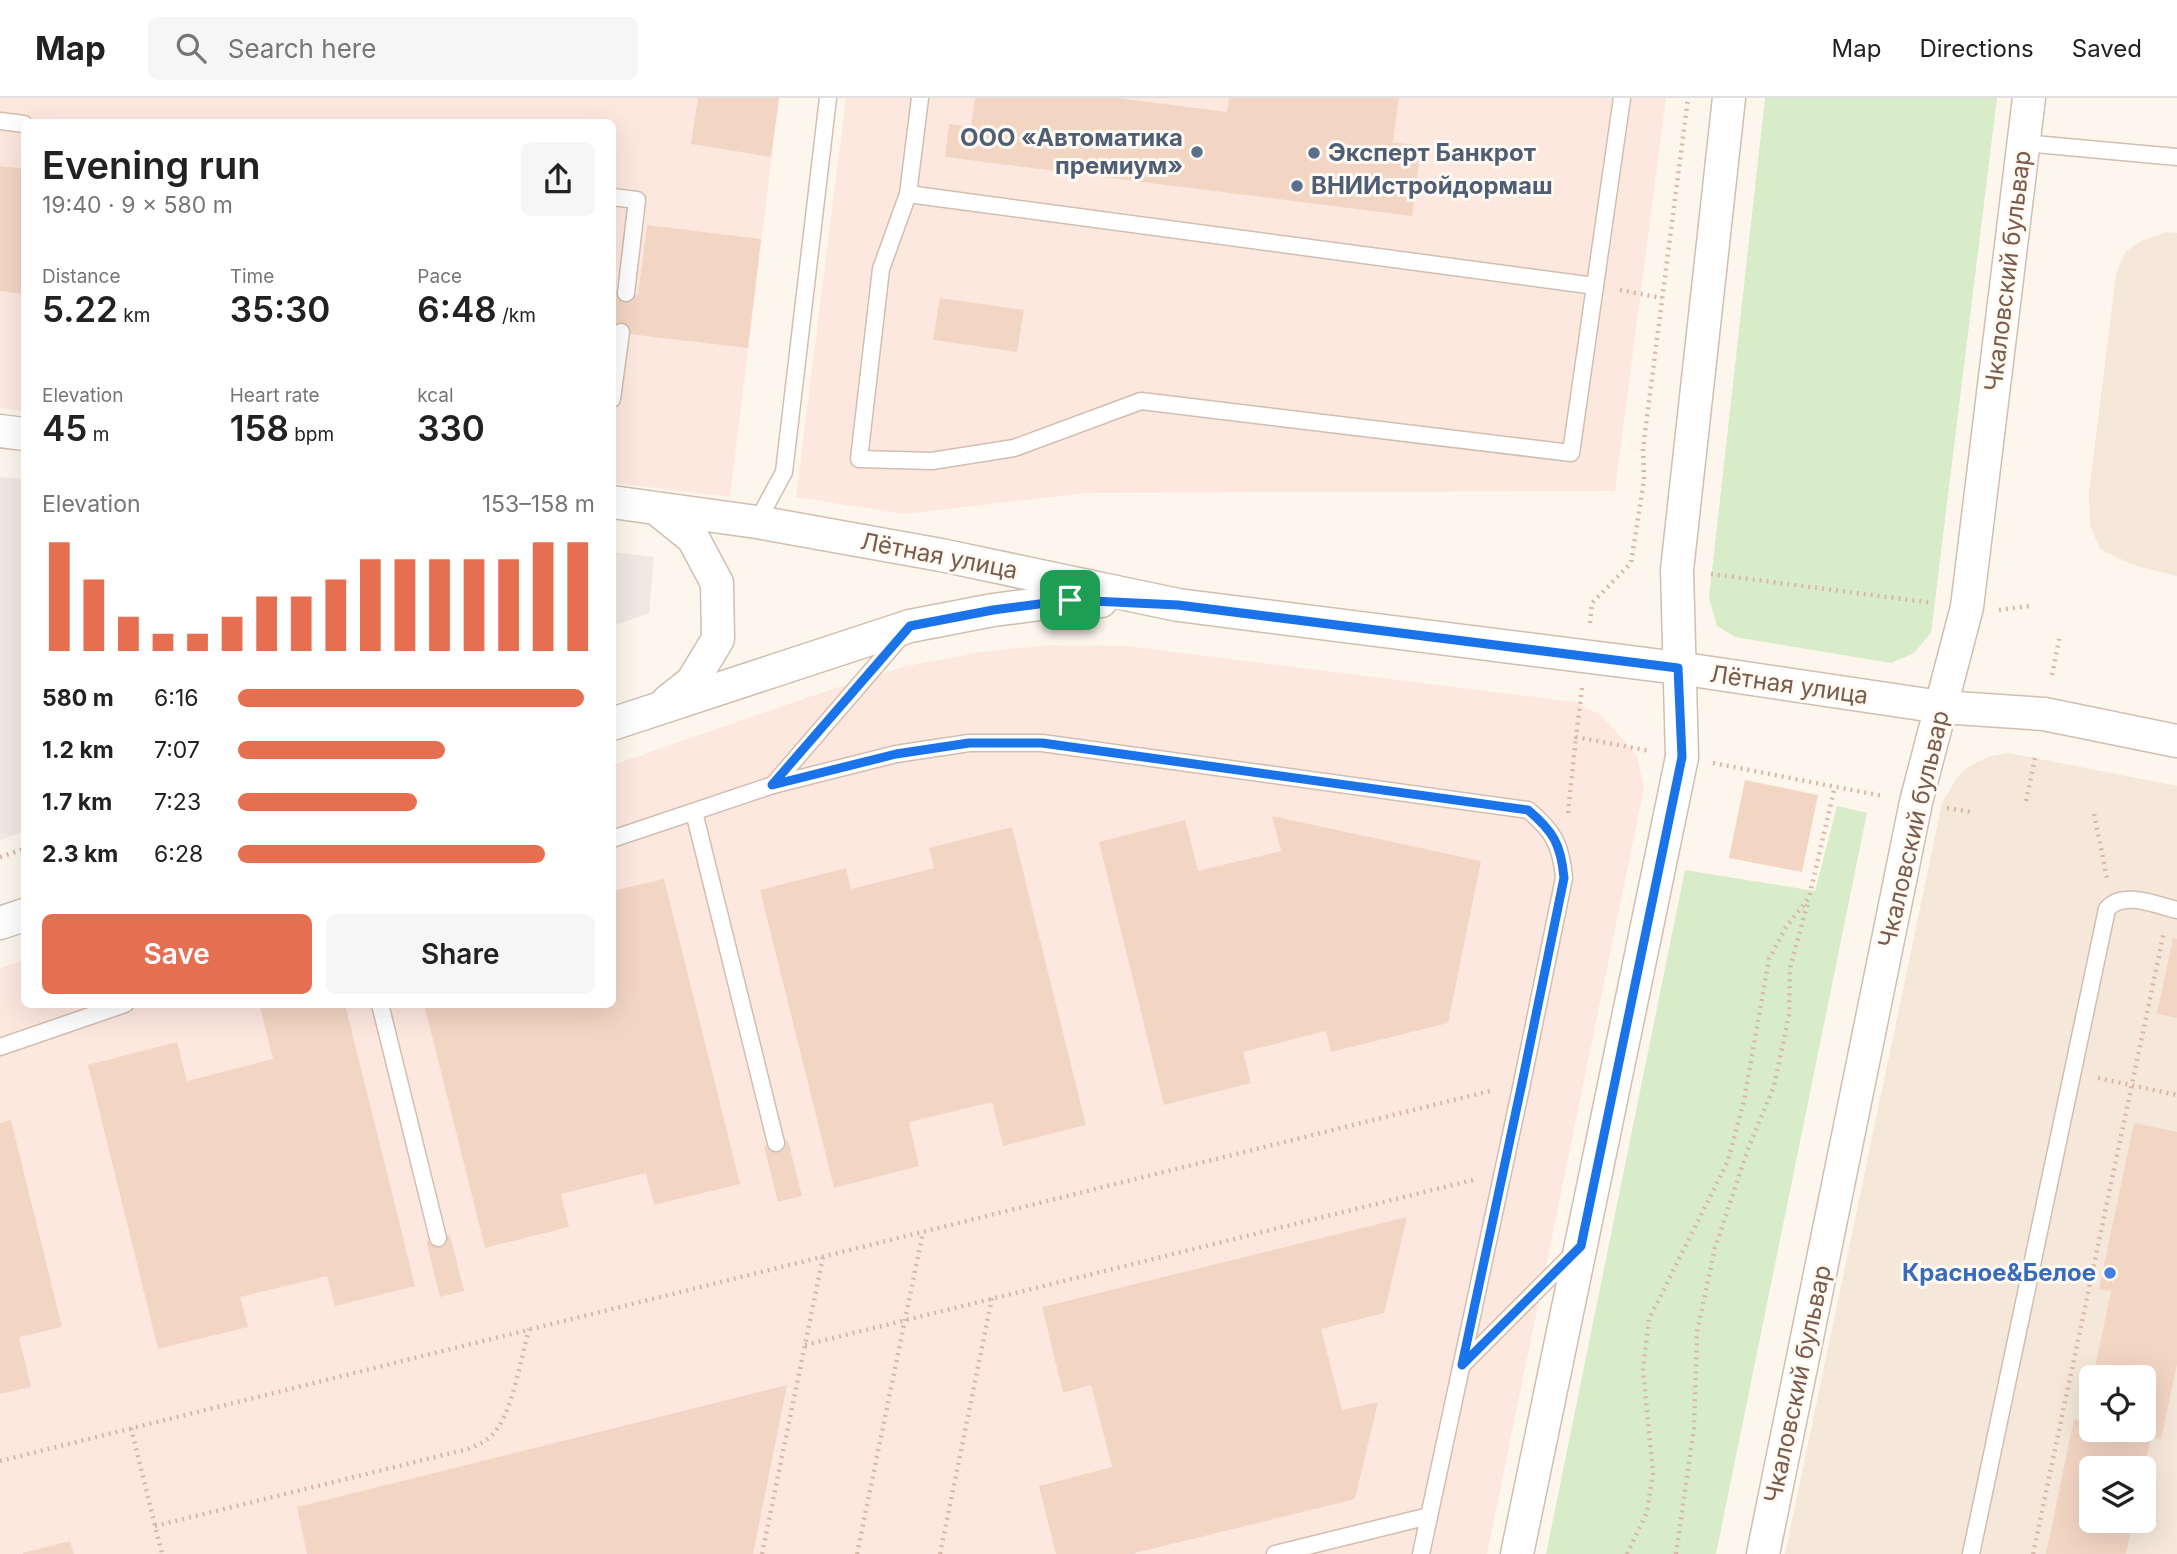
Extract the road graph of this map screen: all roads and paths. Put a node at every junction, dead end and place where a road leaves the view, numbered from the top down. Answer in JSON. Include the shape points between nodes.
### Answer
{"nodes":[{"id":1,"x":828,"y":98,"type":"edge"},
{"id":2,"x":920,"y":98,"type":"edge"},
{"id":3,"x":1622,"y":98,"type":"edge"},
{"id":4,"x":1688,"y":98,"type":"edge"},
{"id":5,"x":1729,"y":98,"type":"edge"},
{"id":6,"x":2029,"y":98,"type":"edge"},
{"id":7,"x":0,"y":121,"type":"edge"},
{"id":8,"x":21,"y":124,"type":"edge"},
{"id":9,"x":2023,"y":144,"type":"junction"},
{"id":10,"x":2177,"y":156,"type":"edge"},
{"id":11,"x":908,"y":194,"type":"junction"},
{"id":12,"x":616,"y":197,"type":"edge"},
{"id":13,"x":1595,"y":286,"type":"junction"},
{"id":14,"x":626,"y":293,"type":"dead end"},
{"id":15,"x":1662,"y":298,"type":"junction"},
{"id":16,"x":621,"y":332,"type":"dead end"},
{"id":17,"x":616,"y":369,"type":"edge"},
{"id":18,"x":0,"y":431,"type":"edge"},
{"id":19,"x":21,"y":434,"type":"edge"},
{"id":20,"x":616,"y":503,"type":"edge"},
{"id":21,"x":656,"y":508,"type":"junction"},
{"id":22,"x":757,"y":522,"type":"junction"},
{"id":23,"x":1631,"y":563,"type":"dead end"},
{"id":24,"x":1711,"y":574,"type":"dead end"},
{"id":25,"x":1934,"y":603,"type":"dead end"},
{"id":26,"x":1178,"y":605,"type":"junction"},
{"id":27,"x":2029,"y":606,"type":"dead end"},
{"id":28,"x":1998,"y":611,"type":"dead end"},
{"id":29,"x":910,"y":626,"type":"junction"},
{"id":30,"x":2060,"y":635,"type":"dead end"},
{"id":31,"x":1678,"y":668,"type":"junction"},
{"id":32,"x":2052,"y":675,"type":"dead end"},
{"id":33,"x":1941,"y":707,"type":"junction"},
{"id":34,"x":654,"y":710,"type":"junction"},
{"id":35,"x":616,"y":723,"type":"edge"},
{"id":36,"x":1576,"y":737,"type":"dead end"},
{"id":37,"x":2177,"y":741,"type":"edge"},
{"id":38,"x":2035,"y":758,"type":"dead end"},
{"id":39,"x":772,"y":785,"type":"junction"},
{"id":40,"x":1835,"y":786,"type":"dead end"},
{"id":41,"x":2026,"y":801,"type":"dead end"},
{"id":42,"x":694,"y":812,"type":"junction"},
{"id":43,"x":2094,"y":814,"type":"dead end"},
{"id":44,"x":616,"y":838,"type":"edge"},
{"id":45,"x":21,"y":850,"type":"edge"},
{"id":46,"x":0,"y":857,"type":"edge"},
{"id":47,"x":1562,"y":859,"type":"junction"},
{"id":48,"x":1809,"y":898,"type":"junction"},
{"id":49,"x":2113,"y":902,"type":"junction"},
{"id":50,"x":2177,"y":910,"type":"edge"},
{"id":51,"x":21,"y":916,"type":"edge"},
{"id":52,"x":0,"y":923,"type":"edge"},
{"id":53,"x":2164,"y":930,"type":"dead end"},
{"id":54,"x":113,"y":1008,"type":"edge"},
{"id":55,"x":381,"y":1008,"type":"edge"},
{"id":56,"x":0,"y":1047,"type":"edge"},
{"id":57,"x":2073,"y":1073,"type":"junction"},
{"id":58,"x":1522,"y":1083,"type":"junction"},
{"id":59,"x":2132,"y":1086,"type":"junction"},
{"id":60,"x":2177,"y":1095,"type":"edge"},
{"id":61,"x":776,"y":1143,"type":"dead end"},
{"id":62,"x":1503,"y":1173,"type":"junction"},
{"id":63,"x":923,"y":1232,"type":"junction"},
{"id":64,"x":438,"y":1238,"type":"dead end"},
{"id":65,"x":1581,"y":1246,"type":"junction"},
{"id":66,"x":822,"y":1257,"type":"junction"},
{"id":67,"x":992,"y":1298,"type":"junction"},
{"id":68,"x":905,"y":1320,"type":"junction"},
{"id":69,"x":529,"y":1329,"type":"junction"},
{"id":70,"x":805,"y":1345,"type":"junction"},
{"id":71,"x":1462,"y":1365,"type":"junction"},
{"id":72,"x":131,"y":1428,"type":"junction"},
{"id":73,"x":0,"y":1461,"type":"edge"},
{"id":74,"x":1429,"y":1516,"type":"junction"},
{"id":75,"x":155,"y":1526,"type":"junction"},
{"id":76,"x":162,"y":1554,"type":"edge"},
{"id":77,"x":762,"y":1554,"type":"edge"},
{"id":78,"x":857,"y":1554,"type":"edge"},
{"id":79,"x":940,"y":1554,"type":"edge"},
{"id":80,"x":1275,"y":1554,"type":"edge"},
{"id":81,"x":1421,"y":1554,"type":"edge"},
{"id":82,"x":1517,"y":1554,"type":"edge"},
{"id":83,"x":1627,"y":1554,"type":"edge"},
{"id":84,"x":1676,"y":1554,"type":"edge"},
{"id":85,"x":1763,"y":1554,"type":"edge"},
{"id":86,"x":1971,"y":1554,"type":"edge"},
{"id":87,"x":2033,"y":1554,"type":"edge"}],
"edges":[{"from":1,"to":22,"type":"lane","via":[[784,472]]},
{"from":2,"to":11,"type":"lane"},
{"from":3,"to":13,"type":"lane"},
{"from":4,"to":15,"type":"path"},
{"from":5,"to":31,"type":"street","via":[[1677,570]]},
{"from":6,"to":9,"type":"street","name":"Чкаловский бульвар"},
{"from":7,"to":8,"type":"lane"},
{"from":9,"to":10,"type":"lane"},
{"from":9,"to":33,"type":"street","name":"Чкаловский бульвар","via":[[1967,607]]},
{"from":11,"to":13,"type":"lane"},
{"from":11,"to":13,"type":"lane","via":[[881,269],[859,459],[932,461],[1014,448],[1141,401],[1570,453]]},
{"from":12,"to":14,"type":"lane","via":[[638,200]]},
{"from":13,"to":15,"type":"path"},
{"from":15,"to":23,"type":"path"},
{"from":16,"to":17,"type":"lane"},
{"from":18,"to":19,"type":"street"},
{"from":20,"to":21,"type":"street","name":"Лётная улица"},
{"from":21,"to":22,"type":"street","name":"Лётная улица"},
{"from":21,"to":34,"type":"street","via":[[693,538],[717,583],[718,639],[692,682]]},
{"from":22,"to":26,"type":"street","name":"Лётная улица"},
{"from":24,"to":25,"type":"path"},
{"from":26,"to":29,"type":"street","via":[[1070,600]]},
{"from":26,"to":31,"type":"street","name":"Лётная улица"},
{"from":27,"to":28,"type":"path"},
{"from":29,"to":34,"type":"street"},
{"from":29,"to":39,"type":"lane"},
{"from":30,"to":32,"type":"path"},
{"from":31,"to":33,"type":"street","name":"Лётная улица"},
{"from":31,"to":65,"type":"street","via":[[1682,757]]},
{"from":33,"to":37,"type":"street","name":"Лётная улица","via":[[2044,714]]},
{"from":33,"to":85,"type":"street","name":"Чкаловский бульвар","via":[[1913,814]]},
{"from":34,"to":35,"type":"street"},
{"from":36,"to":47,"type":"path"},
{"from":38,"to":41,"type":"path"},
{"from":39,"to":42,"type":"lane"},
{"from":39,"to":47,"type":"lane","via":[[838,767],[969,743],[1042,743],[1528,810],[1546,825]]},
{"from":40,"to":48,"type":"path"},
{"from":42,"to":44,"type":"lane"},
{"from":42,"to":61,"type":"lane"},
{"from":43,"to":49,"type":"path"},
{"from":45,"to":46,"type":"path"},
{"from":47,"to":58,"type":"lane","via":[[1564,878]]},
{"from":48,"to":83,"type":"path","via":[[1769,959],[1744,1100],[1728,1161],[1649,1319],[1643,1369],[1653,1473],[1647,1512]]},
{"from":48,"to":84,"type":"path","via":[[1790,968],[1789,1014],[1774,1086],[1715,1248],[1697,1332],[1694,1428]]},
{"from":49,"to":50,"type":"lane","via":[[2126,899]]},
{"from":49,"to":57,"type":"lane","via":[[2105,917]]},
{"from":51,"to":52,"type":"street"},
{"from":53,"to":59,"type":"path"},
{"from":54,"to":56,"type":"lane"},
{"from":55,"to":64,"type":"lane"},
{"from":57,"to":59,"type":"path"},
{"from":57,"to":86,"type":"lane"},
{"from":58,"to":62,"type":"lane"},
{"from":58,"to":63,"type":"path"},
{"from":59,"to":60,"type":"path"},
{"from":59,"to":87,"type":"path"},
{"from":62,"to":67,"type":"path"},
{"from":62,"to":71,"type":"lane"},
{"from":63,"to":66,"type":"path"},
{"from":63,"to":68,"type":"path"},
{"from":65,"to":71,"type":"lane"},
{"from":65,"to":82,"type":"street"},
{"from":66,"to":69,"type":"path"},
{"from":66,"to":70,"type":"path"},
{"from":67,"to":68,"type":"path"},
{"from":67,"to":79,"type":"path"},
{"from":68,"to":70,"type":"path"},
{"from":68,"to":78,"type":"path"},
{"from":69,"to":72,"type":"path"},
{"from":69,"to":75,"type":"path","via":[[505,1418],[484,1442]]},
{"from":70,"to":77,"type":"path"},
{"from":71,"to":74,"type":"lane"},
{"from":72,"to":73,"type":"path"},
{"from":72,"to":75,"type":"path"},
{"from":74,"to":80,"type":"lane"},
{"from":74,"to":81,"type":"lane"},
{"from":75,"to":76,"type":"path"}]}
